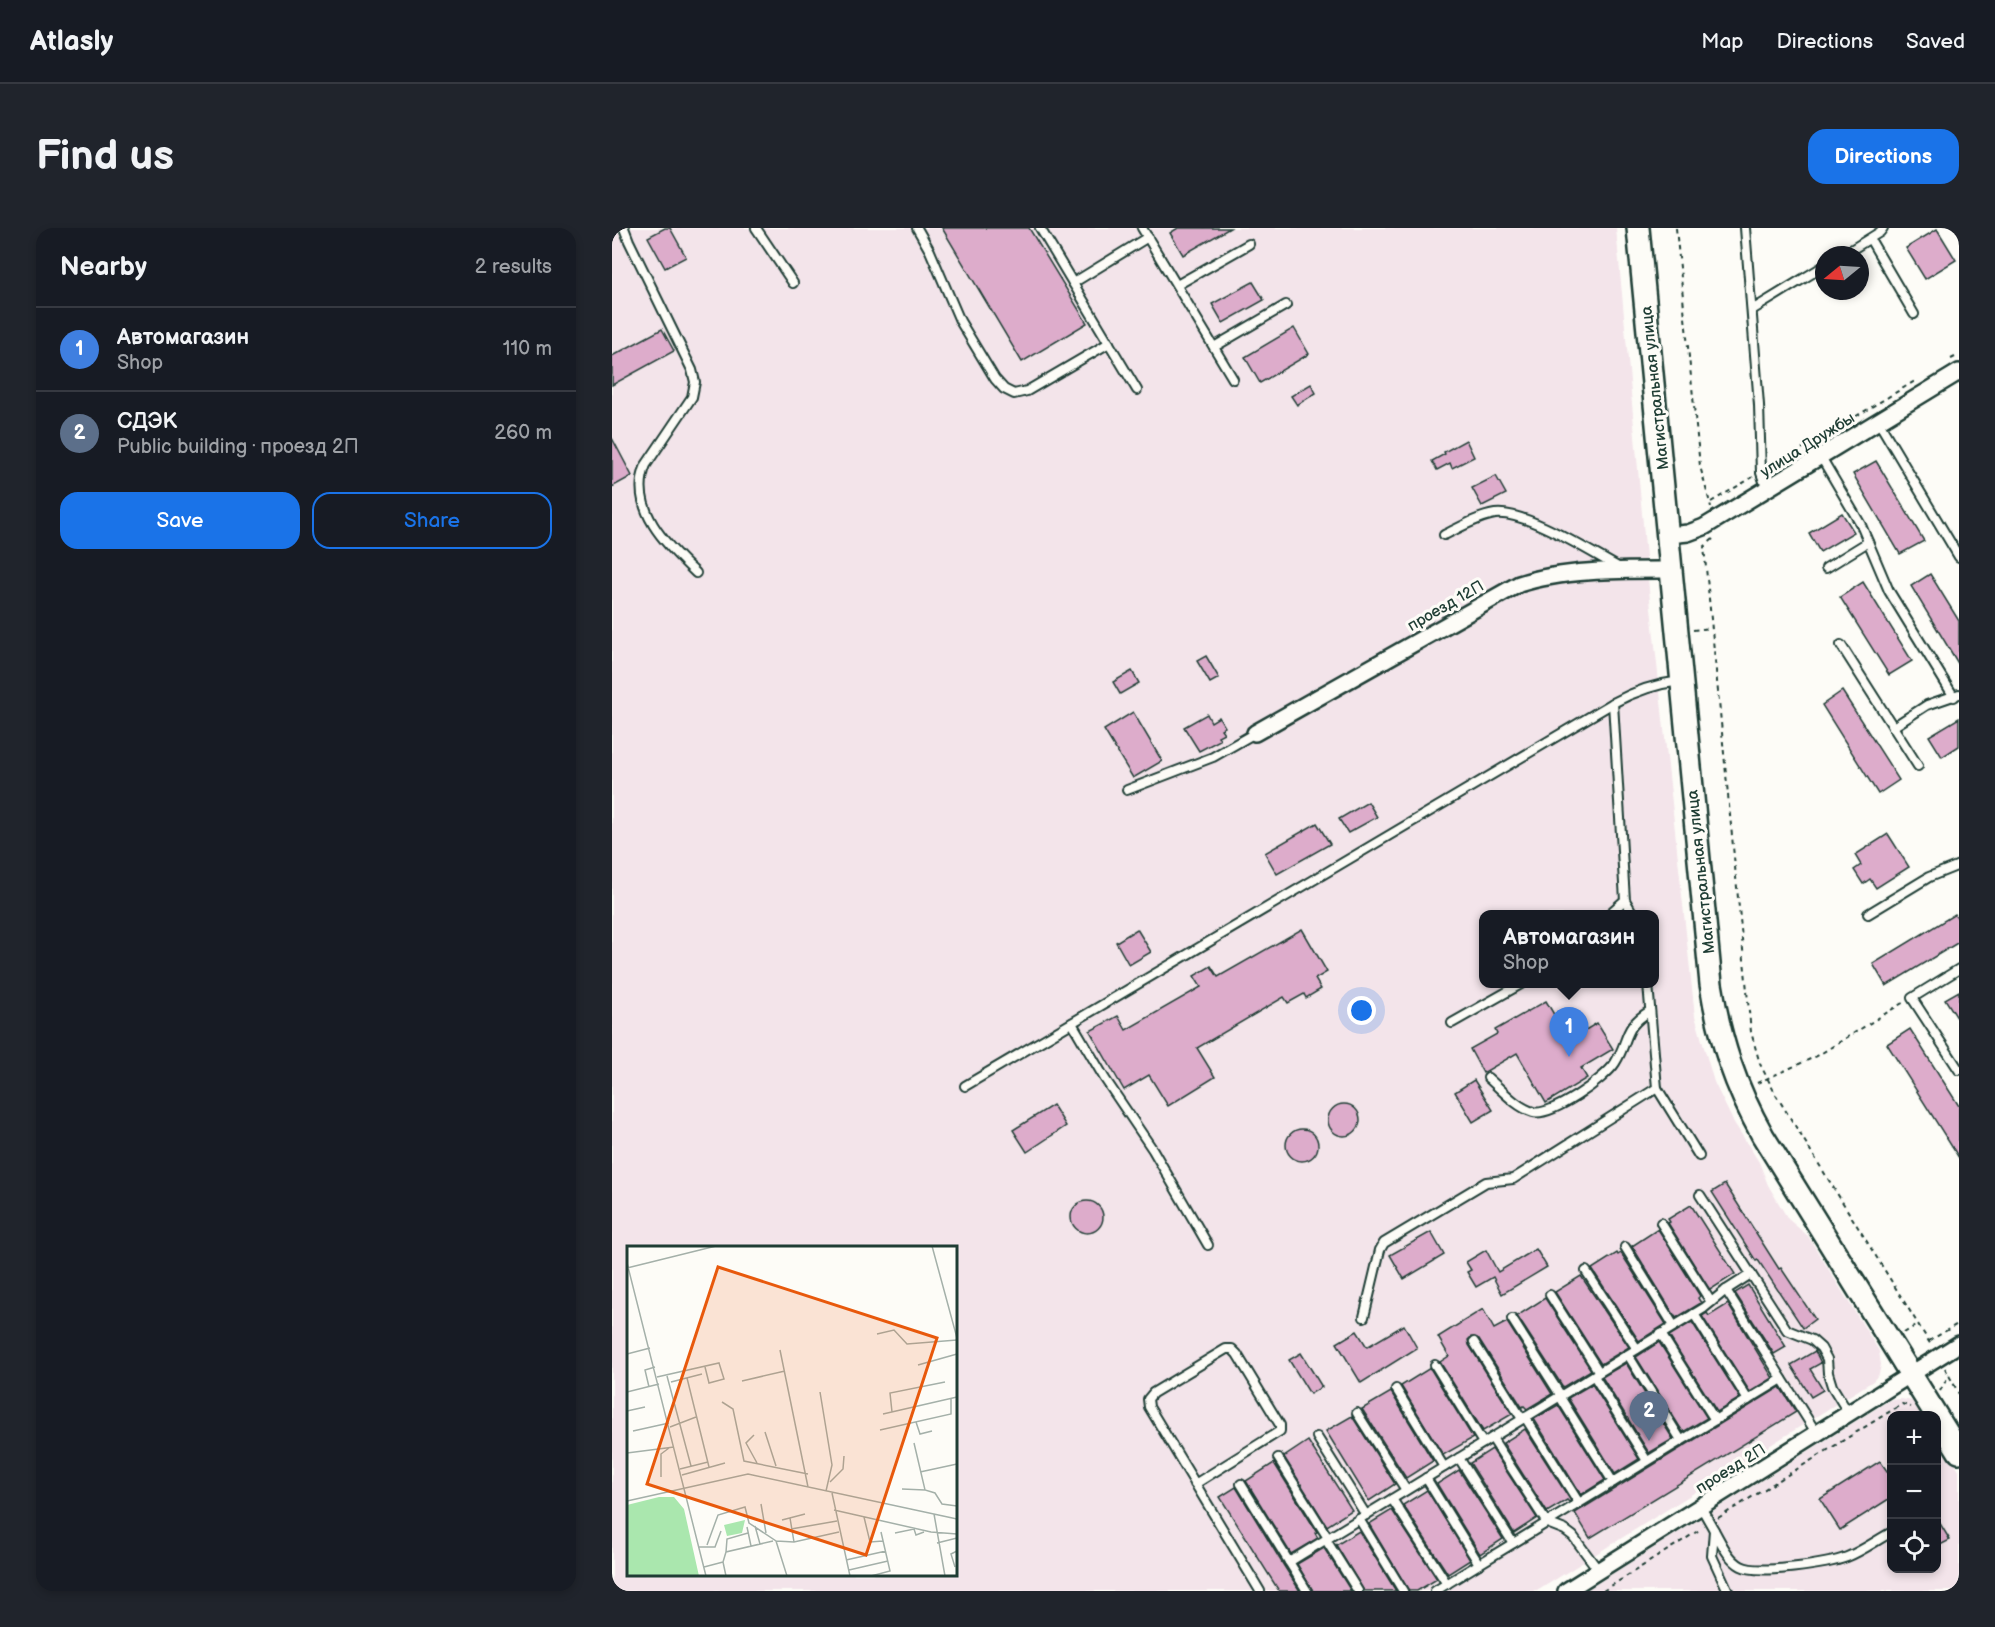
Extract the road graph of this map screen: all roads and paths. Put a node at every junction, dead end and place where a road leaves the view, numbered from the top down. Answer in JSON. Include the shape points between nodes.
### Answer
{"nodes":[{"id":1,"x":624,"y":228,"type":"edge"},
{"id":2,"x":756,"y":228,"type":"edge"},
{"id":3,"x":917,"y":228,"type":"edge"},
{"id":4,"x":1040,"y":228,"type":"edge"},
{"id":5,"x":1142,"y":228,"type":"edge"},
{"id":6,"x":1638,"y":228,"type":"edge"},
{"id":7,"x":1676,"y":228,"type":"edge"},
{"id":8,"x":1745,"y":228,"type":"edge"},
{"id":9,"x":1883,"y":228,"type":"edge"},
{"id":10,"x":1148,"y":237,"type":"junction"},
{"id":11,"x":1870,"y":238,"type":"junction"},
{"id":12,"x":1249,"y":244,"type":"dead end"},
{"id":13,"x":1857,"y":246,"type":"edge"},
{"id":14,"x":1815,"y":272,"type":"edge"},
{"id":15,"x":793,"y":283,"type":"dead end"},
{"id":16,"x":1073,"y":283,"type":"junction"},
{"id":17,"x":1177,"y":285,"type":"junction"},
{"id":18,"x":1286,"y":306,"type":"dead end"},
{"id":19,"x":1752,"y":310,"type":"junction"},
{"id":20,"x":1914,"y":314,"type":"dead end"},
{"id":21,"x":1109,"y":343,"type":"junction"},
{"id":22,"x":1214,"y":347,"type":"junction"},
{"id":23,"x":1959,"y":355,"type":"edge"},
{"id":24,"x":1954,"y":366,"type":"edge"},
{"id":25,"x":1919,"y":378,"type":"dead end"},
{"id":26,"x":1233,"y":380,"type":"dead end"},
{"id":27,"x":1137,"y":390,"type":"dead end"},
{"id":28,"x":1878,"y":421,"type":"junction"},
{"id":29,"x":1821,"y":457,"type":"junction"},
{"id":30,"x":1761,"y":472,"type":"junction"},
{"id":31,"x":1767,"y":490,"type":"junction"},
{"id":32,"x":1710,"y":502,"type":"junction"},
{"id":33,"x":1717,"y":520,"type":"junction"},
{"id":34,"x":1444,"y":535,"type":"dead end"},
{"id":35,"x":1669,"y":535,"type":"junction"},
{"id":36,"x":1868,"y":542,"type":"junction"},
{"id":37,"x":1959,"y":557,"type":"edge"},
{"id":38,"x":1826,"y":568,"type":"dead end"},
{"id":39,"x":1624,"y":570,"type":"junction"},
{"id":40,"x":1672,"y":570,"type":"junction"},
{"id":41,"x":696,"y":573,"type":"dead end"},
{"id":42,"x":1842,"y":645,"type":"dead end"},
{"id":43,"x":1682,"y":680,"type":"junction"},
{"id":44,"x":1956,"y":695,"type":"edge"},
{"id":45,"x":1613,"y":703,"type":"junction"},
{"id":46,"x":1893,"y":727,"type":"junction"},
{"id":47,"x":1255,"y":733,"type":"joint"},
{"id":48,"x":1918,"y":766,"type":"dead end"},
{"id":49,"x":1127,"y":789,"type":"dead end"},
{"id":50,"x":1959,"y":865,"type":"edge"},
{"id":51,"x":1625,"y":900,"type":"junction"},
{"id":52,"x":1614,"y":910,"type":"edge"},
{"id":53,"x":1630,"y":910,"type":"edge"},
{"id":54,"x":1868,"y":914,"type":"dead end"},
{"id":55,"x":1959,"y":969,"type":"edge"},
{"id":56,"x":1514,"y":988,"type":"edge"},
{"id":57,"x":1648,"y":988,"type":"edge"},
{"id":58,"x":1912,"y":998,"type":"junction"},
{"id":59,"x":1650,"y":1011,"type":"junction"},
{"id":60,"x":1072,"y":1023,"type":"junction"},
{"id":61,"x":1452,"y":1023,"type":"dead end"},
{"id":62,"x":1959,"y":1071,"type":"edge"},
{"id":63,"x":1488,"y":1078,"type":"dead end"},
{"id":64,"x":1767,"y":1079,"type":"junction"},
{"id":65,"x":965,"y":1086,"type":"dead end"},
{"id":66,"x":1657,"y":1088,"type":"junction"},
{"id":67,"x":1699,"y":1156,"type":"dead end"},
{"id":68,"x":1700,"y":1195,"type":"dead end"},
{"id":69,"x":1661,"y":1223,"type":"dead end"},
{"id":70,"x":1208,"y":1245,"type":"dead end"},
{"id":71,"x":1625,"y":1247,"type":"dead end"},
{"id":72,"x":1586,"y":1271,"type":"dead end"},
{"id":73,"x":1751,"y":1274,"type":"junction"},
{"id":74,"x":1726,"y":1290,"type":"junction"},
{"id":75,"x":1550,"y":1295,"type":"dead end"},
{"id":76,"x":1712,"y":1302,"type":"junction"},
{"id":77,"x":1694,"y":1314,"type":"junction"},
{"id":78,"x":1364,"y":1317,"type":"dead end"},
{"id":79,"x":1512,"y":1319,"type":"dead end"},
{"id":80,"x":1959,"y":1323,"type":"edge"},
{"id":81,"x":1674,"y":1326,"type":"junction"},
{"id":82,"x":1661,"y":1334,"type":"junction"},
{"id":83,"x":1474,"y":1342,"type":"dead end"},
{"id":84,"x":1959,"y":1344,"type":"edge"},
{"id":85,"x":1636,"y":1349,"type":"junction"},
{"id":86,"x":1628,"y":1355,"type":"junction"},
{"id":87,"x":1435,"y":1365,"type":"dead end"},
{"id":88,"x":1596,"y":1374,"type":"junction"},
{"id":89,"x":1911,"y":1374,"type":"junction"},
{"id":90,"x":1949,"y":1375,"type":"dead end"},
{"id":91,"x":1782,"y":1379,"type":"junction"},
{"id":92,"x":1395,"y":1389,"type":"dead end"},
{"id":93,"x":1959,"y":1394,"type":"edge"},
{"id":94,"x":1560,"y":1396,"type":"junction"},
{"id":95,"x":1748,"y":1400,"type":"junction"},
{"id":96,"x":1902,"y":1404,"type":"dead end"},
{"id":97,"x":1357,"y":1413,"type":"dead end"},
{"id":98,"x":1849,"y":1414,"type":"junction"},
{"id":99,"x":1524,"y":1418,"type":"junction"},
{"id":100,"x":1715,"y":1420,"type":"junction"},
{"id":101,"x":1817,"y":1434,"type":"junction"},
{"id":102,"x":1317,"y":1437,"type":"dead end"},
{"id":103,"x":1492,"y":1438,"type":"junction"},
{"id":104,"x":1681,"y":1440,"type":"junction"},
{"id":105,"x":1483,"y":1443,"type":"junction"},
{"id":106,"x":1959,"y":1452,"type":"edge"},
{"id":107,"x":1278,"y":1458,"type":"dead end"},
{"id":108,"x":1459,"y":1458,"type":"junction"},
{"id":109,"x":1647,"y":1461,"type":"junction"},
{"id":110,"x":1444,"y":1467,"type":"junction"},
{"id":111,"x":1426,"y":1478,"type":"junction"},
{"id":112,"x":1613,"y":1482,"type":"junction"},
{"id":113,"x":1195,"y":1484,"type":"junction"},
{"id":114,"x":1241,"y":1484,"type":"dead end"},
{"id":115,"x":1406,"y":1490,"type":"junction"},
{"id":116,"x":1392,"y":1499,"type":"junction"},
{"id":117,"x":1579,"y":1503,"type":"junction"},
{"id":118,"x":1701,"y":1507,"type":"junction"},
{"id":119,"x":1363,"y":1517,"type":"junction"},
{"id":120,"x":1547,"y":1522,"type":"junction"},
{"id":121,"x":1712,"y":1526,"type":"junction"},
{"id":122,"x":1887,"y":1535,"type":"edge"},
{"id":123,"x":1327,"y":1539,"type":"junction"},
{"id":124,"x":1513,"y":1543,"type":"junction"},
{"id":125,"x":1289,"y":1562,"type":"junction"},
{"id":126,"x":1479,"y":1564,"type":"junction"},
{"id":127,"x":1599,"y":1571,"type":"junction"},
{"id":128,"x":1447,"y":1584,"type":"junction"},
{"id":129,"x":1583,"y":1587,"type":"edge"},
{"id":130,"x":1260,"y":1591,"type":"edge"},
{"id":131,"x":1307,"y":1591,"type":"edge"},
{"id":132,"x":1358,"y":1591,"type":"edge"},
{"id":133,"x":1403,"y":1591,"type":"edge"},
{"id":134,"x":1435,"y":1591,"type":"edge"},
{"id":135,"x":1566,"y":1591,"type":"edge"},
{"id":136,"x":1603,"y":1591,"type":"edge"},
{"id":137,"x":1728,"y":1591,"type":"edge"}],
"edges":[{"from":1,"to":41,"type":"lane","via":[[695,382],[692,397],[646,465],[640,486],[659,535]]},
{"from":2,"to":15,"type":"lane"},
{"from":3,"to":21,"type":"lane","via":[[960,321],[1004,389],[1014,394],[1027,391]]},
{"from":4,"to":16,"type":"lane"},
{"from":5,"to":10,"type":"lane"},
{"from":6,"to":35,"type":"main road","name":"Магистральная улица"},
{"from":7,"to":32,"type":"path","via":[[1700,466]]},
{"from":8,"to":19,"type":"lane"},
{"from":9,"to":11,"type":"lane"},
{"from":10,"to":16,"type":"lane"},
{"from":10,"to":17,"type":"lane"},
{"from":11,"to":13,"type":"lane"},
{"from":11,"to":20,"type":"lane"},
{"from":12,"to":17,"type":"lane"},
{"from":14,"to":19,"type":"lane"},
{"from":16,"to":21,"type":"lane"},
{"from":17,"to":22,"type":"lane"},
{"from":18,"to":22,"type":"lane"},
{"from":19,"to":30,"type":"lane"},
{"from":21,"to":27,"type":"lane"},
{"from":22,"to":26,"type":"lane"},
{"from":23,"to":24,"type":"path"},
{"from":24,"to":28,"type":"street","name":"улица Дружбы"},
{"from":25,"to":30,"type":"path"},
{"from":28,"to":29,"type":"street","name":"улица Дружбы"},
{"from":28,"to":37,"type":"lane"},
{"from":29,"to":31,"type":"street","name":"улица Дружбы"},
{"from":29,"to":36,"type":"lane"},
{"from":30,"to":31,"type":"lane"},
{"from":30,"to":32,"type":"path"},
{"from":31,"to":33,"type":"street","name":"улица Дружбы"},
{"from":32,"to":33,"type":"path"},
{"from":33,"to":35,"type":"street","name":"улица Дружбы","via":[[1698,530]]},
{"from":33,"to":64,"type":"path","via":[[1722,531],[1704,547],[1710,617],[1751,1032]]},
{"from":34,"to":39,"type":"lane","via":[[1483,517],[1518,516]]},
{"from":35,"to":40,"type":"main road","name":"Магистральная улица"},
{"from":36,"to":38,"type":"lane"},
{"from":36,"to":44,"type":"lane","via":[[1889,591]]},
{"from":39,"to":40,"type":"street","name":"проезд 12П"},
{"from":39,"to":47,"type":"street","name":"проезд 12П","via":[[1540,578],[1519,584]]},
{"from":40,"to":43,"type":"main road","name":"Магистральная улица"},
{"from":42,"to":46,"type":"lane"},
{"from":43,"to":45,"type":"lane","via":[[1652,686]]},
{"from":43,"to":89,"type":"main road","name":"Магистральная улица","via":[[1712,984],[1722,1044],[1746,1106],[1763,1136]]},
{"from":44,"to":46,"type":"lane","via":[[1928,705]]},
{"from":45,"to":51,"type":"lane"},
{"from":45,"to":60,"type":"lane"},
{"from":46,"to":48,"type":"lane"},
{"from":47,"to":49,"type":"lane","via":[[1213,757]]},
{"from":50,"to":54,"type":"lane","via":[[1929,877]]},
{"from":51,"to":52,"type":"lane"},
{"from":51,"to":53,"type":"lane"},
{"from":55,"to":58,"type":"lane"},
{"from":56,"to":61,"type":"lane"},
{"from":57,"to":59,"type":"lane"},
{"from":58,"to":62,"type":"lane"},
{"from":58,"to":64,"type":"path","via":[[1817,1056]]},
{"from":59,"to":63,"type":"lane","via":[[1632,1024],[1611,1069],[1550,1110],[1532,1112]]},
{"from":59,"to":66,"type":"lane"},
{"from":60,"to":65,"type":"lane"},
{"from":60,"to":70,"type":"lane"},
{"from":64,"to":80,"type":"path","via":[[1929,1341]]},
{"from":66,"to":67,"type":"lane"},
{"from":66,"to":78,"type":"lane","via":[[1513,1179],[1486,1182],[1384,1243]]},
{"from":68,"to":73,"type":"lane"},
{"from":69,"to":76,"type":"lane"},
{"from":71,"to":81,"type":"lane"},
{"from":72,"to":85,"type":"lane"},
{"from":73,"to":74,"type":"lane"},
{"from":73,"to":98,"type":"lane","via":[[1787,1330],[1821,1348],[1832,1386]]},
{"from":74,"to":76,"type":"lane"},
{"from":74,"to":91,"type":"lane"},
{"from":75,"to":88,"type":"lane"},
{"from":76,"to":77,"type":"lane"},
{"from":77,"to":81,"type":"lane"},
{"from":77,"to":95,"type":"lane"},
{"from":79,"to":94,"type":"lane"},
{"from":81,"to":82,"type":"lane"},
{"from":82,"to":85,"type":"lane"},
{"from":82,"to":100,"type":"lane"},
{"from":83,"to":99,"type":"lane"},
{"from":84,"to":89,"type":"street","name":"проезд 2П"},
{"from":85,"to":86,"type":"lane"},
{"from":86,"to":88,"type":"lane"},
{"from":86,"to":104,"type":"lane"},
{"from":87,"to":105,"type":"lane"},
{"from":88,"to":94,"type":"lane"},
{"from":88,"to":109,"type":"lane"},
{"from":89,"to":98,"type":"street","name":"проезд 2П"},
{"from":89,"to":106,"type":"main road","name":"Магистральная улица"},
{"from":90,"to":93,"type":"path"},
{"from":91,"to":95,"type":"lane"},
{"from":91,"to":101,"type":"lane"},
{"from":92,"to":110,"type":"lane"},
{"from":94,"to":99,"type":"lane"},
{"from":94,"to":112,"type":"lane"},
{"from":95,"to":100,"type":"lane"},
{"from":96,"to":121,"type":"path"},
{"from":97,"to":115,"type":"lane"},
{"from":98,"to":101,"type":"street","name":"проезд 2П"},
{"from":99,"to":103,"type":"lane"},
{"from":99,"to":117,"type":"lane"},
{"from":100,"to":104,"type":"lane"},
{"from":101,"to":118,"type":"street","name":"проезд 2П"},
{"from":102,"to":119,"type":"lane"},
{"from":103,"to":105,"type":"lane"},
{"from":103,"to":120,"type":"lane"},
{"from":104,"to":109,"type":"lane"},
{"from":105,"to":108,"type":"lane"},
{"from":107,"to":123,"type":"lane"},
{"from":108,"to":110,"type":"lane"},
{"from":108,"to":124,"type":"lane"},
{"from":109,"to":112,"type":"lane"},
{"from":110,"to":111,"type":"lane"},
{"from":111,"to":115,"type":"lane"},
{"from":111,"to":126,"type":"lane"},
{"from":112,"to":117,"type":"lane"},
{"from":113,"to":113,"type":"lane","via":[[1148,1399],[1226,1349],[1232,1349],[1280,1425],[1280,1431]]},
{"from":113,"to":130,"type":"lane"},
{"from":114,"to":125,"type":"lane"},
{"from":115,"to":116,"type":"lane"},
{"from":116,"to":119,"type":"lane"},
{"from":116,"to":128,"type":"lane"},
{"from":117,"to":120,"type":"lane"},
{"from":118,"to":121,"type":"lane"},
{"from":118,"to":127,"type":"street","name":"проезд 2П"},
{"from":119,"to":123,"type":"lane"},
{"from":119,"to":133,"type":"lane"},
{"from":120,"to":124,"type":"lane"},
{"from":120,"to":127,"type":"lane","via":[[1573,1536]]},
{"from":121,"to":122,"type":"lane","via":[[1735,1562],[1766,1570],[1836,1561]]},
{"from":121,"to":136,"type":"path"},
{"from":121,"to":137,"type":"lane","via":[[1712,1556]]},
{"from":123,"to":125,"type":"lane"},
{"from":123,"to":132,"type":"lane"},
{"from":124,"to":126,"type":"lane"},
{"from":125,"to":131,"type":"lane"},
{"from":126,"to":128,"type":"lane"},
{"from":127,"to":129,"type":"street","name":"проезд 2П"},
{"from":128,"to":134,"type":"lane"},
{"from":129,"to":135,"type":"street","name":"проезд 2П"}]}
